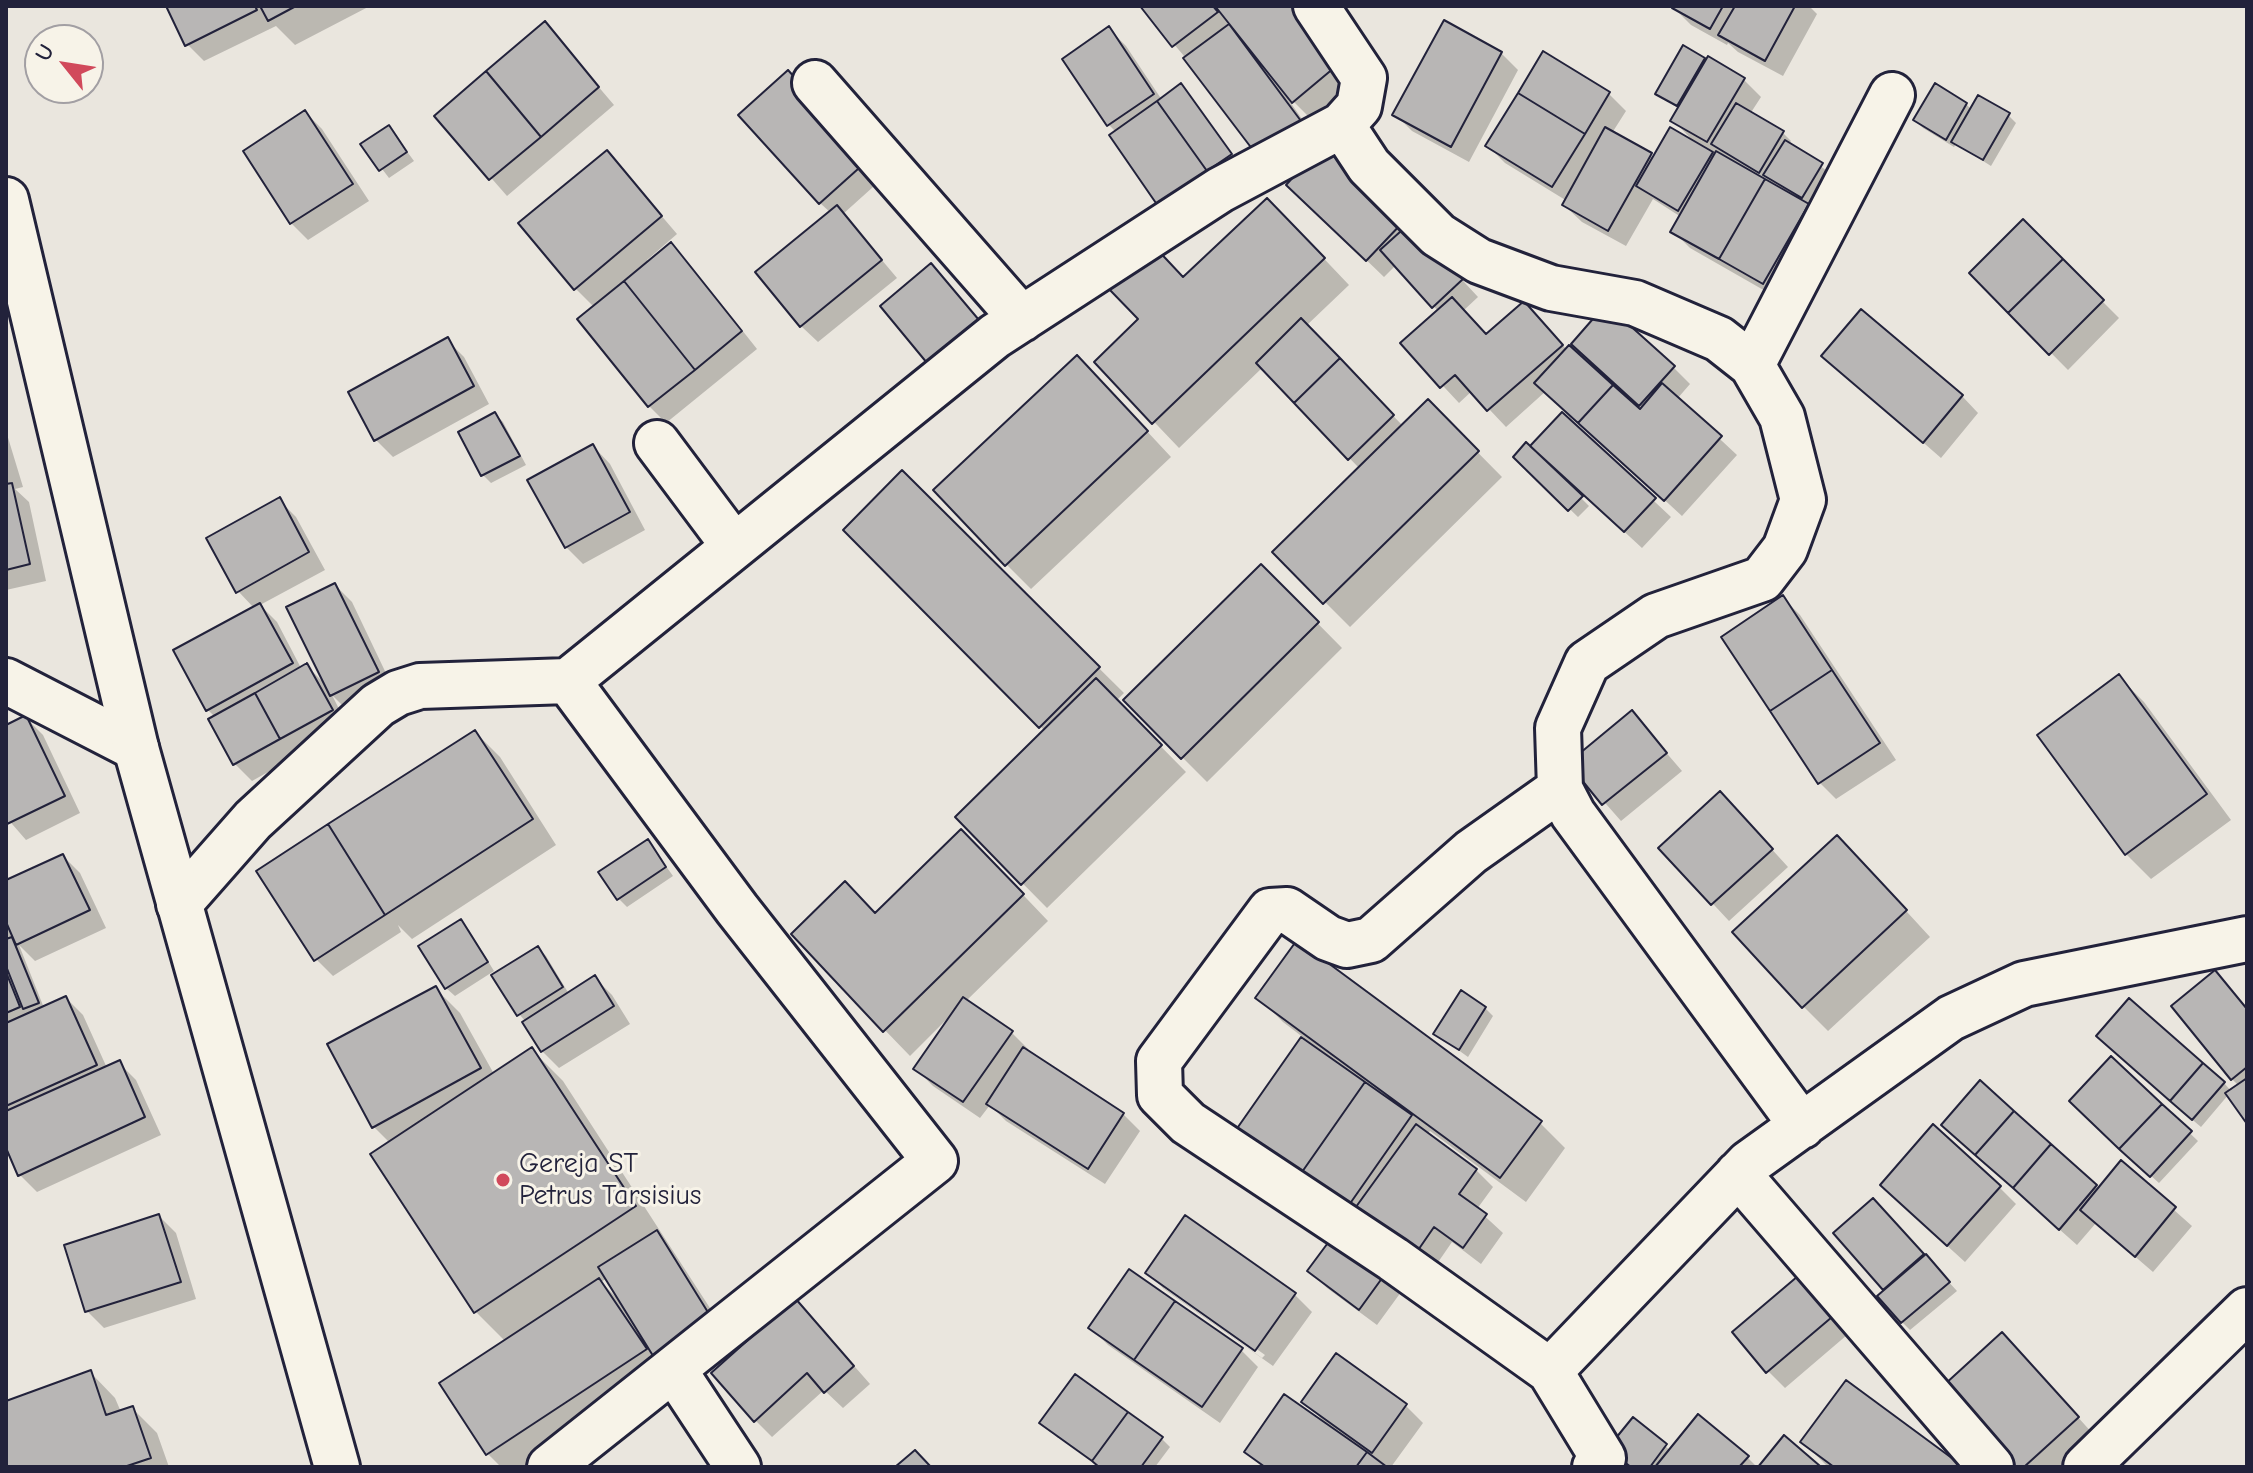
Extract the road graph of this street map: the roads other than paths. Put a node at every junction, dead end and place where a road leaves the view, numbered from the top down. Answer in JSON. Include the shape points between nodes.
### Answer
{"nodes":[{"id":1,"x":1316,"y":6,"type":"edge"},
{"id":2,"x":815,"y":83,"type":"dead end"},
{"id":3,"x":1892,"y":95,"type":"dead end"},
{"id":4,"x":1342,"y":125,"type":"junction"},
{"id":5,"x":6,"y":200,"type":"edge"},
{"id":6,"x":1022,"y":319,"type":"junction"},
{"id":7,"x":1752,"y":365,"type":"junction"},
{"id":8,"x":657,"y":443,"type":"dead end"},
{"id":9,"x":734,"y":546,"type":"junction"},
{"id":10,"x":6,"y":681,"type":"edge"},
{"id":11,"x":568,"y":681,"type":"junction"},
{"id":12,"x":136,"y":748,"type":"junction"},
{"id":13,"x":1560,"y":789,"type":"junction"},
{"id":14,"x":179,"y":904,"type":"junction"},
{"id":15,"x":2247,"y":939,"type":"edge"},
{"id":16,"x":1802,"y":1126,"type":"junction"},
{"id":17,"x":1738,"y":1174,"type":"junction"},
{"id":18,"x":2247,"y":1310,"type":"edge"},
{"id":19,"x":674,"y":1370,"type":"junction"},
{"id":20,"x":1550,"y":1371,"type":"junction"},
{"id":21,"x":1603,"y":1464,"type":"edge"},
{"id":22,"x":337,"y":1467,"type":"edge"},
{"id":23,"x":550,"y":1467,"type":"edge"},
{"id":24,"x":738,"y":1467,"type":"edge"},
{"id":25,"x":1991,"y":1467,"type":"edge"},
{"id":26,"x":2087,"y":1467,"type":"edge"}],
"edges":[{"from":1,"to":4,"type":"street","via":[[1364,78],[1359,106]]},
{"from":2,"to":6,"type":"street"},
{"from":3,"to":7,"type":"street"},
{"from":4,"to":6,"type":"street","via":[[1220,190]]},
{"from":4,"to":7,"type":"street","via":[[1369,166],[1438,235],[1479,261],[1551,288],[1635,303],[1719,339]]},
{"from":5,"to":12,"type":"street"},
{"from":6,"to":9,"type":"street"},
{"from":7,"to":13,"type":"street","via":[[1782,417],[1803,500],[1785,549],[1762,579],[1656,616],[1587,663],[1558,728]]},
{"from":8,"to":9,"type":"street"},
{"from":9,"to":11,"type":"street"},
{"from":10,"to":12,"type":"street"},
{"from":11,"to":14,"type":"street","via":[[420,686],[398,693],[378,705],[253,820]]},
{"from":11,"to":19,"type":"street","via":[[737,909],[935,1161]]},
{"from":12,"to":14,"type":"street"},
{"from":13,"to":16,"type":"street","via":[[1573,814]]},
{"from":13,"to":20,"type":"street","via":[[1471,852],[1371,940],[1347,945],[1287,910],[1270,911],[1159,1061],[1160,1095],[1188,1123]]},
{"from":14,"to":22,"type":"street"},
{"from":15,"to":16,"type":"street","via":[[2024,984],[1951,1018]]},
{"from":16,"to":17,"type":"street"},
{"from":17,"to":20,"type":"street"},
{"from":17,"to":25,"type":"street"},
{"from":18,"to":26,"type":"street"},
{"from":19,"to":23,"type":"street"},
{"from":19,"to":24,"type":"street"},
{"from":20,"to":21,"type":"street"}]}
